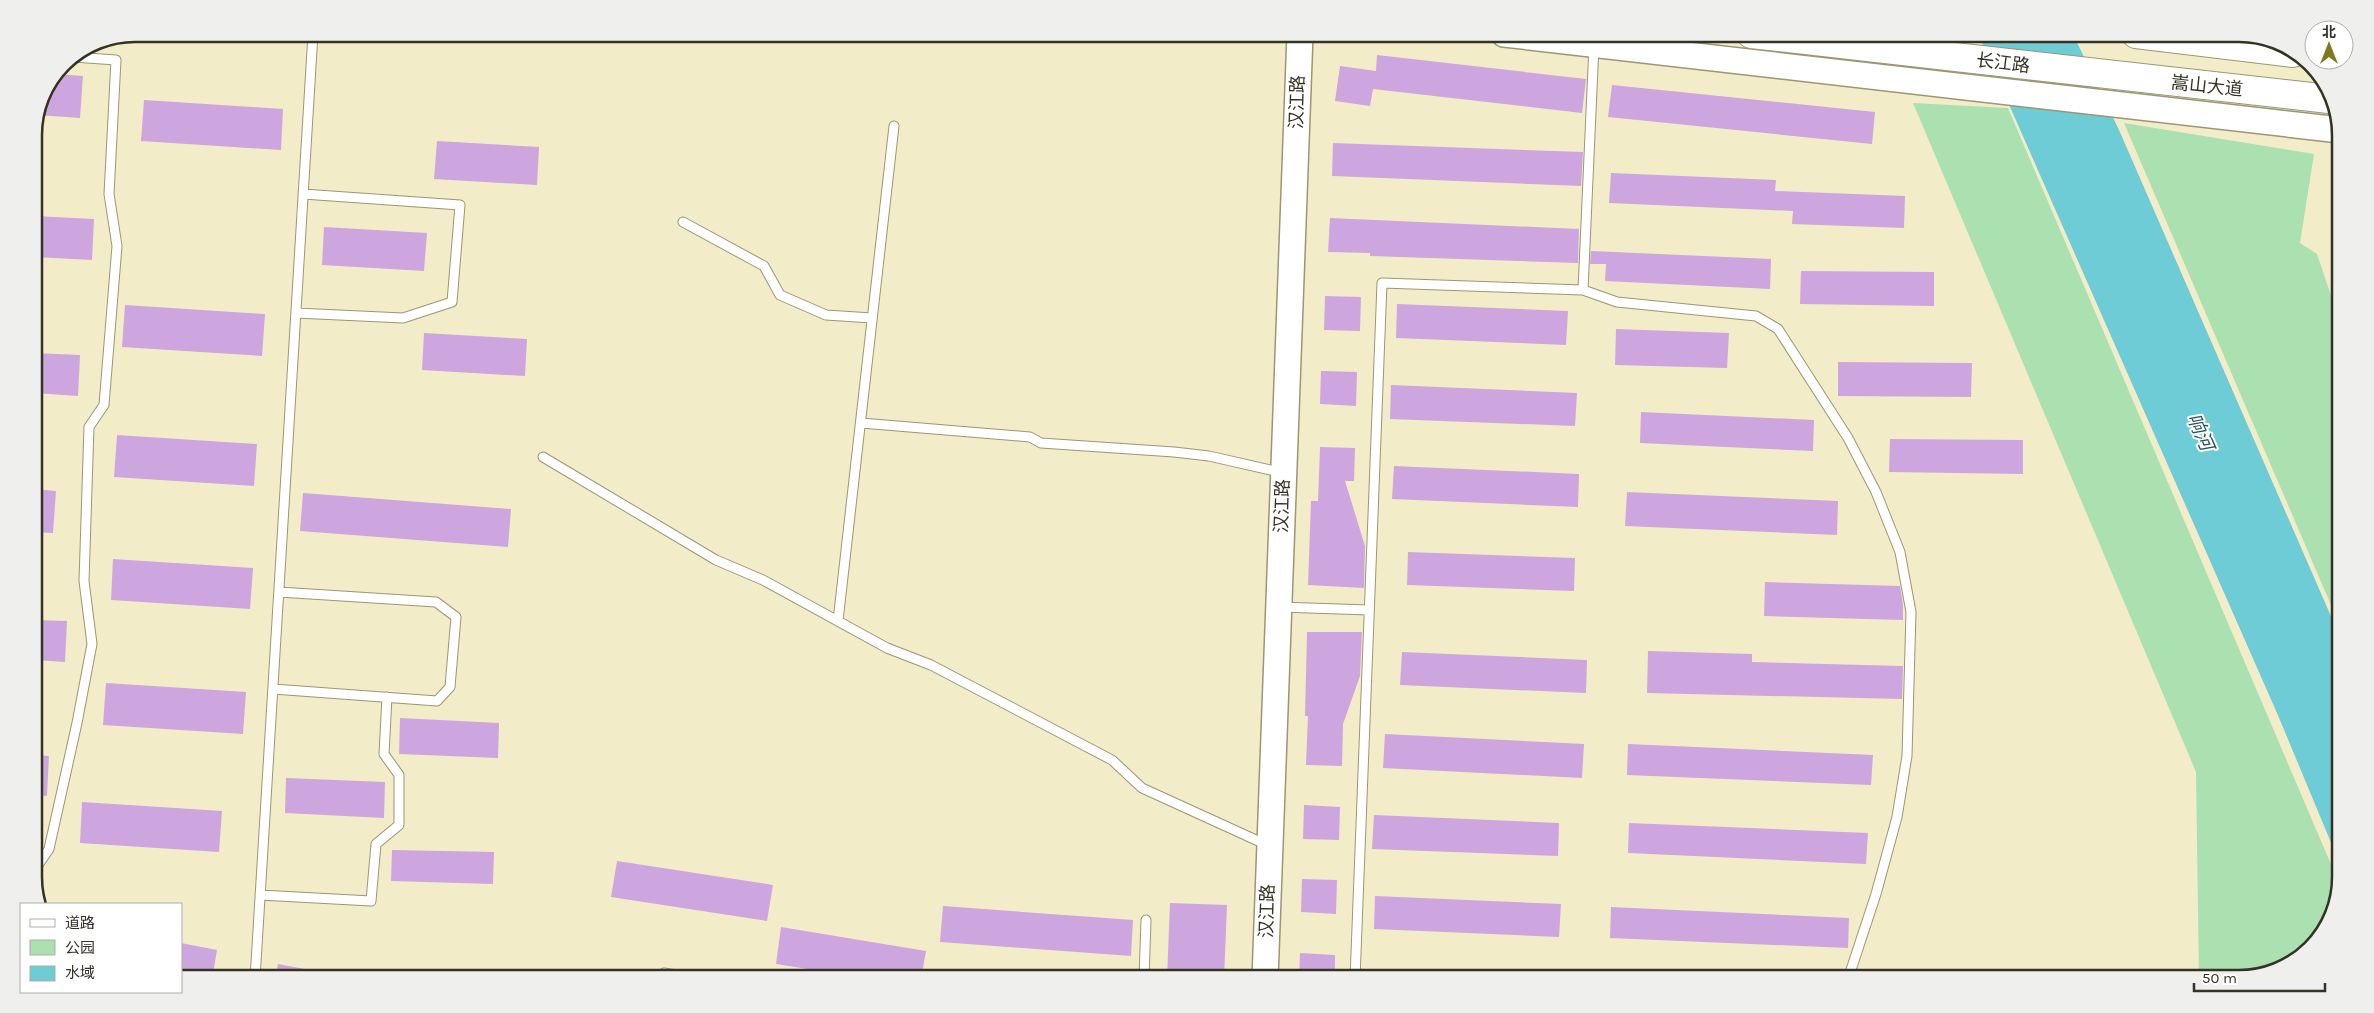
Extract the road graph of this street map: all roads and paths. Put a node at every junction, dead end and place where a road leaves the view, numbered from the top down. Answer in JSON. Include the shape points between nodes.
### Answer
{"nodes":[{"id":1,"x":312,"y":42,"type":"edge"},
{"id":2,"x":1300,"y":42,"type":"edge"},
{"id":3,"x":1595,"y":42,"type":"edge"},
{"id":4,"x":1620,"y":42,"type":"edge"},
{"id":5,"x":1820,"y":42,"type":"edge"},
{"id":6,"x":2202,"y":42,"type":"edge"},
{"id":7,"x":2276,"y":51,"type":"edge"},
{"id":8,"x":84,"y":58,"type":"edge"},
{"id":9,"x":2084,"y":73,"type":"joint"},
{"id":10,"x":2323,"y":98,"type":"edge"},
{"id":11,"x":894,"y":126,"type":"dead end"},
{"id":12,"x":2331,"y":129,"type":"edge"},
{"id":13,"x":303,"y":194,"type":"junction"},
{"id":14,"x":683,"y":222,"type":"dead end"},
{"id":15,"x":1583,"y":290,"type":"junction"},
{"id":16,"x":296,"y":313,"type":"junction"},
{"id":17,"x":872,"y":318,"type":"junction"},
{"id":18,"x":861,"y":423,"type":"junction"},
{"id":19,"x":543,"y":457,"type":"dead end"},
{"id":20,"x":1283,"y":473,"type":"junction"},
{"id":21,"x":279,"y":592,"type":"junction"},
{"id":22,"x":1278,"y":607,"type":"junction"},
{"id":23,"x":1369,"y":610,"type":"junction"},
{"id":24,"x":838,"y":622,"type":"junction"},
{"id":25,"x":273,"y":689,"type":"junction"},
{"id":26,"x":387,"y":697,"type":"junction"},
{"id":27,"x":1270,"y":846,"type":"junction"},
{"id":28,"x":43,"y":858,"type":"edge"},
{"id":29,"x":260,"y":895,"type":"junction"},
{"id":30,"x":1146,"y":920,"type":"dead end"},
{"id":31,"x":256,"y":970,"type":"edge"},
{"id":32,"x":1144,"y":970,"type":"edge"},
{"id":33,"x":1265,"y":970,"type":"edge"},
{"id":34,"x":1355,"y":970,"type":"edge"},
{"id":35,"x":1851,"y":970,"type":"edge"}],
"edges":[{"from":1,"to":13,"type":"lane"},
{"from":2,"to":20,"type":"street","name":"汉江路"},
{"from":3,"to":15,"type":"lane"},
{"from":4,"to":12,"type":"street"},
{"from":5,"to":9,"type":"main road","name":"长江路"},
{"from":6,"to":7,"type":"main road"},
{"from":8,"to":28,"type":"lane","via":[[116,60],[109,194],[117,246],[104,405],[90,427],[84,581],[92,644],[49,849]]},
{"from":9,"to":10,"type":"main road","name":"嵩山大道"},
{"from":11,"to":17,"type":"lane"},
{"from":13,"to":16,"type":"lane"},
{"from":13,"to":16,"type":"lane","via":[[460,205],[452,302],[403,318]]},
{"from":14,"to":17,"type":"lane","via":[[764,266],[780,295],[826,315]]},
{"from":15,"to":23,"type":"lane","via":[[1382,283]]},
{"from":15,"to":35,"type":"lane","via":[[1617,302],[1756,316],[1778,329],[1848,438],[1876,492],[1900,552],[1911,612],[1907,756],[1897,817]]},
{"from":16,"to":21,"type":"lane"},
{"from":17,"to":18,"type":"lane"},
{"from":18,"to":20,"type":"lane","via":[[1030,436],[1040,443],[1209,456]]},
{"from":18,"to":24,"type":"lane"},
{"from":19,"to":24,"type":"lane","via":[[716,560],[763,580]]},
{"from":20,"to":22,"type":"street","name":"汉江路"},
{"from":21,"to":25,"type":"lane"},
{"from":21,"to":26,"type":"lane","via":[[436,602],[456,617],[450,687],[438,701]]},
{"from":22,"to":23,"type":"lane"},
{"from":22,"to":27,"type":"street","name":"汉江路"},
{"from":23,"to":34,"type":"lane"},
{"from":24,"to":27,"type":"lane","via":[[887,648],[931,665],[1112,760],[1142,788]]},
{"from":25,"to":26,"type":"lane"},
{"from":25,"to":29,"type":"lane"},
{"from":26,"to":29,"type":"lane","via":[[384,754],[399,774],[399,825],[376,844],[371,901]]},
{"from":27,"to":33,"type":"street","name":"汉江路"},
{"from":29,"to":31,"type":"lane"},
{"from":30,"to":32,"type":"lane"}]}
